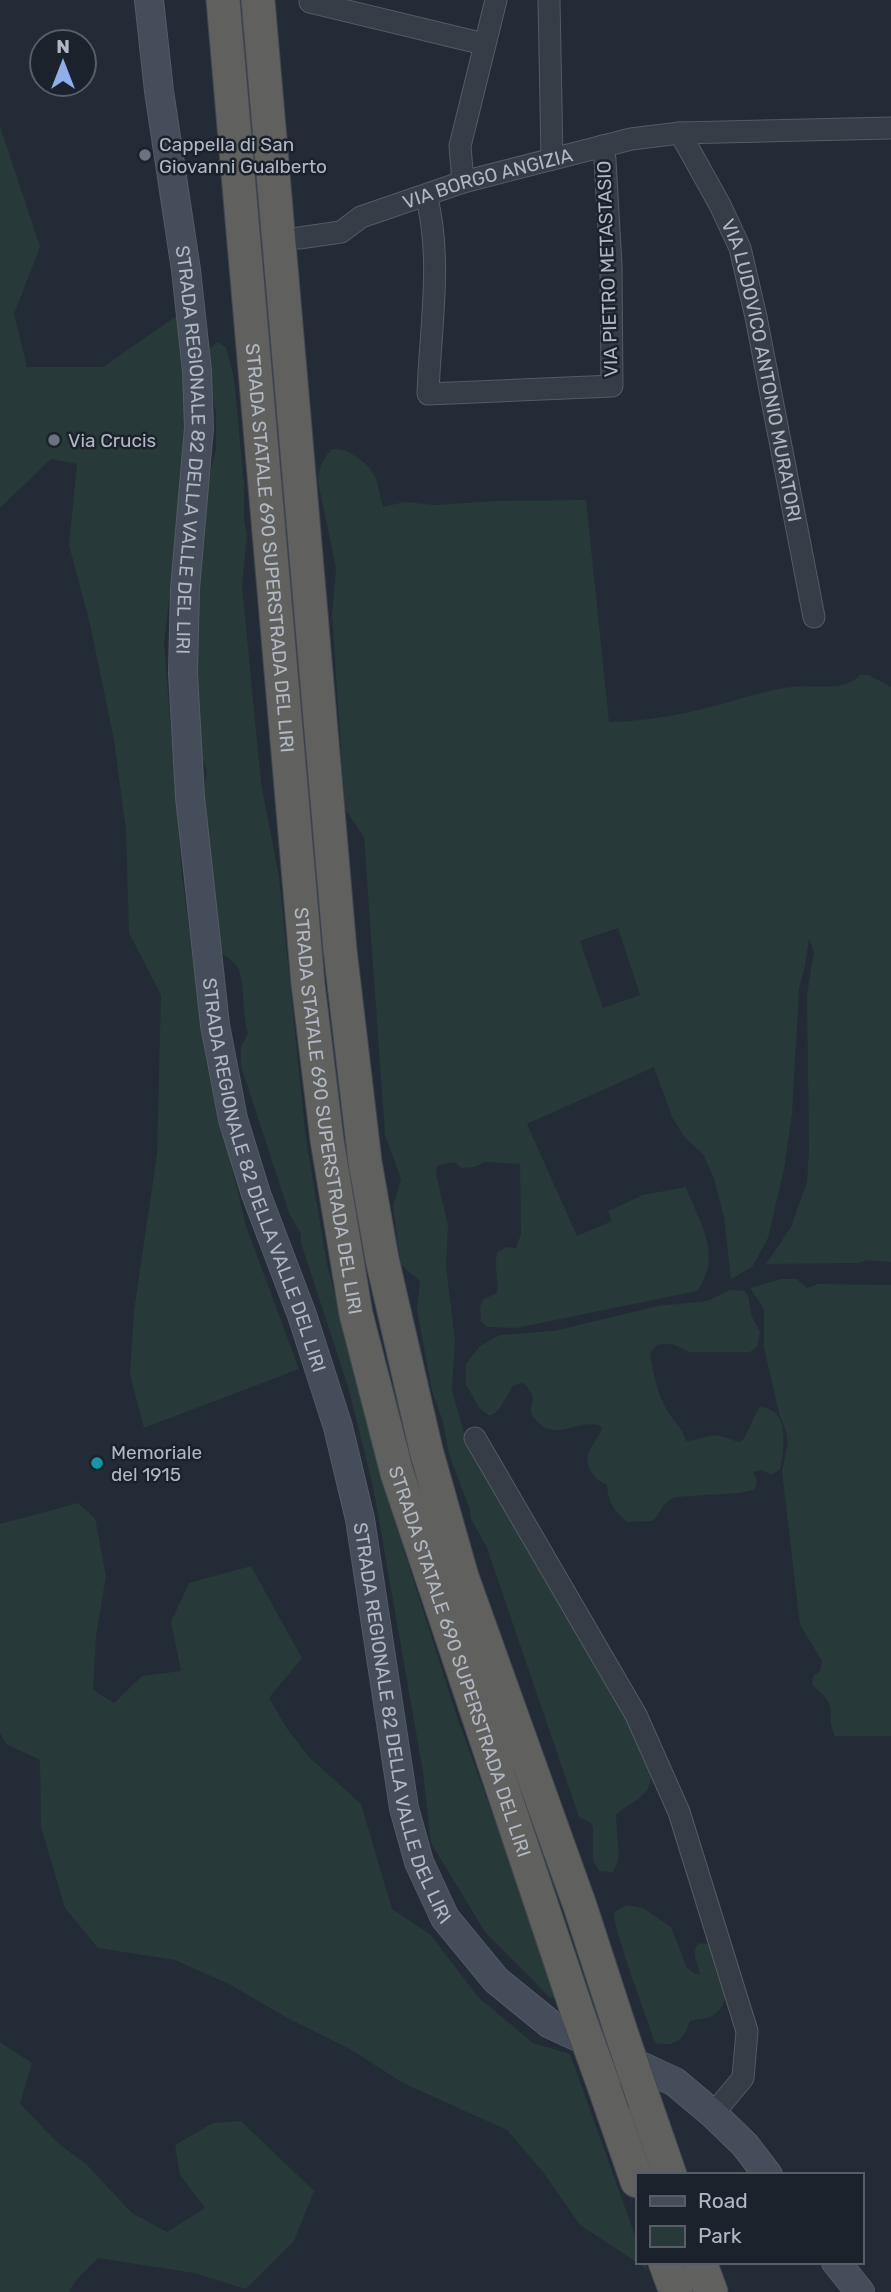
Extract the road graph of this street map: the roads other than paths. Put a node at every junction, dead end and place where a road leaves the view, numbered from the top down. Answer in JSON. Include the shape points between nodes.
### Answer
{"nodes":[{"id":1,"x":149,"y":0,"type":"edge"},
{"id":2,"x":223,"y":0,"type":"edge"},
{"id":3,"x":258,"y":0,"type":"edge"},
{"id":4,"x":496,"y":0,"type":"edge"},
{"id":5,"x":549,"y":0,"type":"edge"},
{"id":6,"x":310,"y":2,"type":"dead end"},
{"id":7,"x":484,"y":44,"type":"junction"},
{"id":8,"x":891,"y":128,"type":"edge"},
{"id":9,"x":680,"y":133,"type":"junction"},
{"id":10,"x":602,"y":146,"type":"junction"},
{"id":11,"x":552,"y":159,"type":"junction"},
{"id":12,"x":463,"y":182,"type":"junction"},
{"id":13,"x":426,"y":195,"type":"junction"},
{"id":14,"x":299,"y":238,"type":"dead end"},
{"id":15,"x":814,"y":617,"type":"dead end"},
{"id":16,"x":475,"y":1438,"type":"dead end"},
{"id":17,"x":713,"y":2114,"type":"junction"},
{"id":18,"x":669,"y":2173,"type":"edge"},
{"id":19,"x":766,"y":2173,"type":"edge"},
{"id":20,"x":636,"y":2178,"type":"edge"},
{"id":21,"x":666,"y":2264,"type":"edge"},
{"id":22,"x":702,"y":2264,"type":"edge"},
{"id":23,"x":838,"y":2264,"type":"edge"},
{"id":24,"x":676,"y":2292,"type":"edge"},
{"id":25,"x":711,"y":2292,"type":"edge"},
{"id":26,"x":860,"y":2292,"type":"edge"}],
"edges":[{"from":1,"to":17,"type":"main road","name":"STRADA REGIONALE 82 DELLA VALLE DEL LIRI","via":[[197,371],[199,428],[183,673],[190,797],[215,1025],[233,1119],[338,1427],[360,1519],[404,1808],[419,1863],[446,1918],[496,1980],[550,2024],[675,2082]]},
{"from":2,"to":20,"type":"highway","name":"STRADA STATALE 690 SUPERSTRADA DEL LIRI","bridge":true,"via":[[309,984],[327,1140],[356,1314],[397,1473]]},
{"from":3,"to":18,"type":"highway","name":"STRADA STATALE 690 SUPERSTRADA DEL LIRI","bridge":true,"via":[[340,950],[365,1162],[382,1259],[426,1450],[462,1577]]},
{"from":4,"to":7,"type":"street"},
{"from":5,"to":11,"type":"street"},
{"from":6,"to":7,"type":"street"},
{"from":7,"to":12,"type":"street","via":[[460,146]]},
{"from":8,"to":9,"type":"street","name":"VIA BORGO ANGIZIA"},
{"from":9,"to":10,"type":"street","name":"VIA BORGO ANGIZIA"},
{"from":9,"to":15,"type":"street","name":"VIA LUDOVICO ANTONIO MURATORI","via":[[740,248]]},
{"from":10,"to":11,"type":"street","name":"VIA BORGO ANGIZIA"},
{"from":10,"to":13,"type":"street","name":"VIA PIETRO METASTASIO","via":[[611,265],[612,386],[428,394],[434,266]]},
{"from":11,"to":12,"type":"street","name":"VIA BORGO ANGIZIA"},
{"from":12,"to":13,"type":"street","name":"VIA BORGO ANGIZIA"},
{"from":13,"to":14,"type":"street","name":"VIA BORGO ANGIZIA","via":[[361,217],[341,232]]},
{"from":16,"to":17,"type":"street","via":[[636,1715],[679,1812],[747,2031],[743,2078]]},
{"from":17,"to":19,"type":"main road","name":"STRADA REGIONALE 82 DELLA VALLE DEL LIRI"},
{"from":21,"to":24,"type":"highway"},
{"from":22,"to":25,"type":"highway"},
{"from":23,"to":26,"type":"main road"}]}
